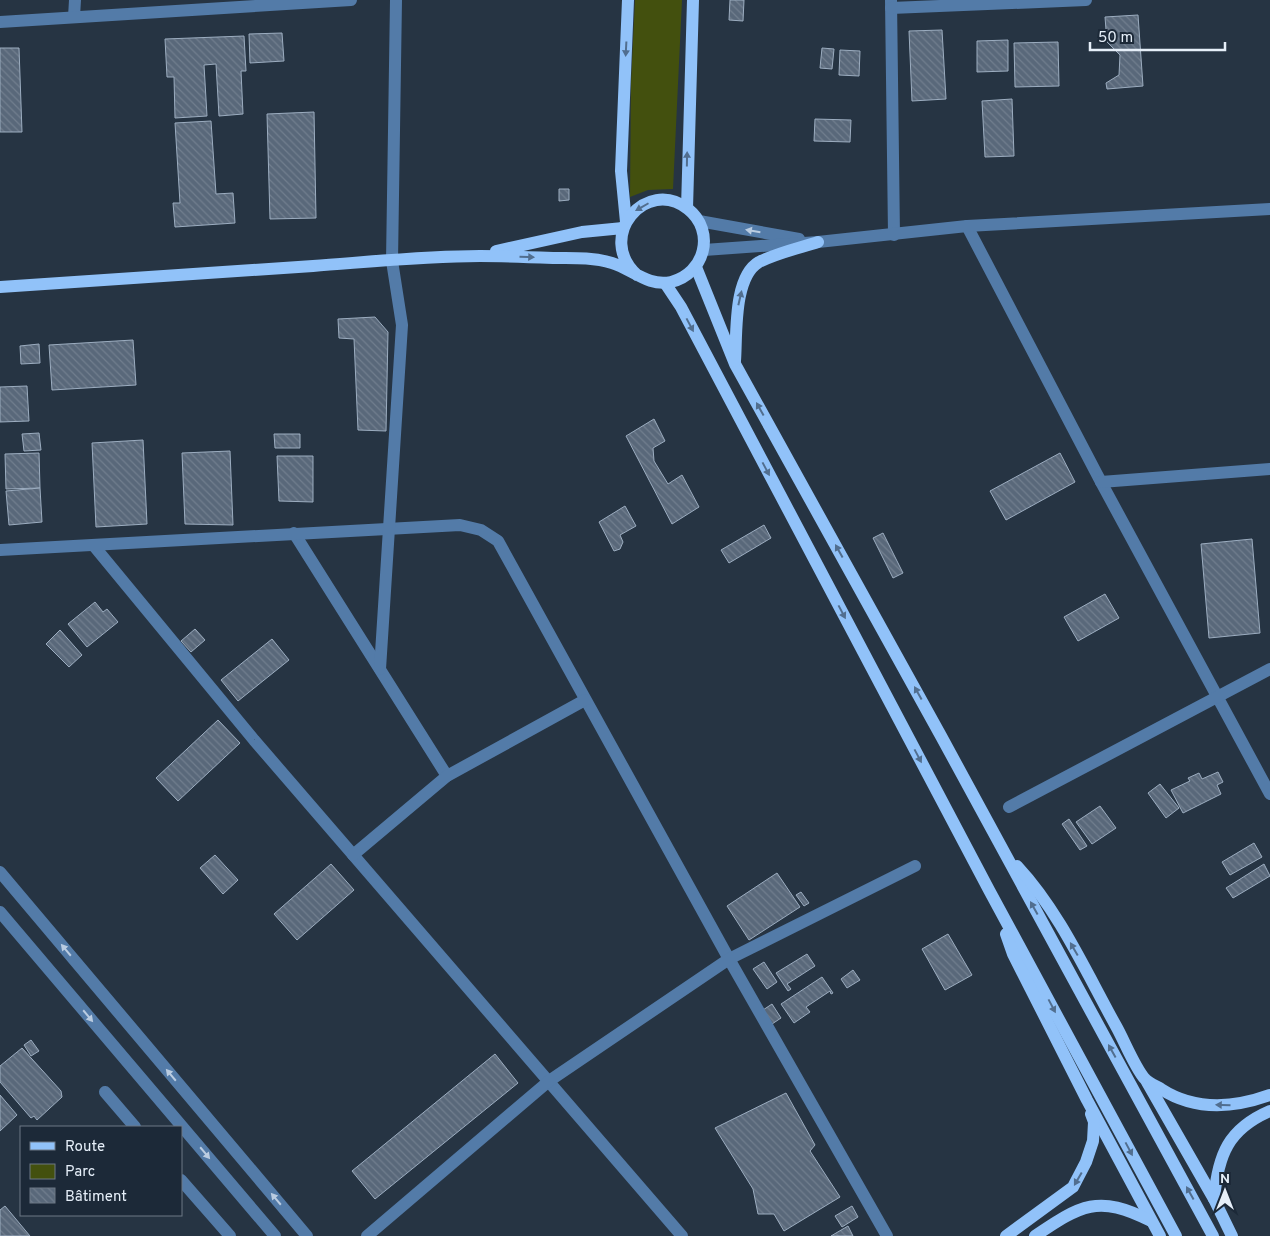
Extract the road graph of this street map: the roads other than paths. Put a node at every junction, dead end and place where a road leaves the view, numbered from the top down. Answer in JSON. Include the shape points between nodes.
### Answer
{"nodes":[{"id":1,"x":75,"y":0,"type":"edge"},
{"id":2,"x":351,"y":0,"type":"edge"},
{"id":3,"x":396,"y":0,"type":"edge"},
{"id":4,"x":628,"y":0,"type":"edge"},
{"id":5,"x":693,"y":0,"type":"edge"},
{"id":6,"x":1086,"y":0,"type":"edge"},
{"id":7,"x":1044,"y":1,"type":"edge"},
{"id":8,"x":223,"y":4,"type":"edge"},
{"id":9,"x":891,"y":4,"type":"edge"},
{"id":10,"x":74,"y":17,"type":"junction"},
{"id":11,"x":0,"y":22,"type":"edge"},
{"id":12,"x":687,"y":208,"type":"junction"},
{"id":13,"x":1270,"y":209,"type":"edge"},
{"id":14,"x":699,"y":221,"type":"junction"},
{"id":15,"x":624,"y":225,"type":"junction"},
{"id":16,"x":967,"y":226,"type":"junction"},
{"id":17,"x":894,"y":235,"type":"junction"},
{"id":18,"x":818,"y":242,"type":"junction"},
{"id":19,"x":704,"y":250,"type":"junction"},
{"id":20,"x":479,"y":256,"type":"junction"},
{"id":21,"x":392,"y":261,"type":"junction"},
{"id":22,"x":696,"y":267,"type":"junction"},
{"id":23,"x":637,"y":275,"type":"junction"},
{"id":24,"x":665,"y":283,"type":"junction"},
{"id":25,"x":0,"y":287,"type":"edge"},
{"id":26,"x":735,"y":364,"type":"junction"},
{"id":27,"x":1270,"y":469,"type":"edge"},
{"id":28,"x":1101,"y":482,"type":"junction"},
{"id":29,"x":389,"y":529,"type":"junction"},
{"id":30,"x":294,"y":533,"type":"junction"},
{"id":31,"x":94,"y":546,"type":"junction"},
{"id":32,"x":0,"y":550,"type":"edge"},
{"id":33,"x":380,"y":670,"type":"junction"},
{"id":34,"x":1270,"y":670,"type":"edge"},
{"id":35,"x":1217,"y":699,"type":"junction"},
{"id":36,"x":585,"y":700,"type":"junction"},
{"id":37,"x":447,"y":776,"type":"junction"},
{"id":38,"x":1270,"y":794,"type":"edge"},
{"id":39,"x":1009,"y":807,"type":"dead end"},
{"id":40,"x":1003,"y":851,"type":"junction"},
{"id":41,"x":353,"y":854,"type":"junction"},
{"id":42,"x":915,"y":866,"type":"dead end"},
{"id":43,"x":0,"y":872,"type":"edge"},
{"id":44,"x":989,"y":890,"type":"junction"},
{"id":45,"x":0,"y":912,"type":"edge"},
{"id":46,"x":729,"y":959,"type":"junction"},
{"id":47,"x":1146,"y":1080,"type":"junction"},
{"id":48,"x":549,"y":1081,"type":"junction"},
{"id":49,"x":104,"y":1092,"type":"dead end"},
{"id":50,"x":1270,"y":1095,"type":"edge"},
{"id":51,"x":1087,"y":1100,"type":"junction"},
{"id":52,"x":1270,"y":1111,"type":"edge"},
{"id":53,"x":134,"y":1126,"type":"edge"},
{"id":54,"x":182,"y":1126,"type":"edge"},
{"id":55,"x":182,"y":1126,"type":"edge"},
{"id":56,"x":182,"y":1181,"type":"edge"},
{"id":57,"x":1214,"y":1199,"type":"junction"},
{"id":58,"x":1151,"y":1221,"type":"junction"},
{"id":59,"x":230,"y":1236,"type":"edge"},
{"id":60,"x":275,"y":1236,"type":"edge"},
{"id":61,"x":307,"y":1236,"type":"edge"},
{"id":62,"x":367,"y":1236,"type":"edge"},
{"id":63,"x":682,"y":1236,"type":"edge"},
{"id":64,"x":887,"y":1236,"type":"edge"},
{"id":65,"x":1006,"y":1236,"type":"edge"},
{"id":66,"x":1036,"y":1236,"type":"edge"},
{"id":67,"x":1160,"y":1236,"type":"edge"},
{"id":68,"x":1176,"y":1236,"type":"edge"},
{"id":69,"x":1213,"y":1236,"type":"edge"},
{"id":70,"x":1232,"y":1236,"type":"edge"}],
"edges":[{"from":1,"to":10,"type":"street"},
{"from":2,"to":8,"type":"street"},
{"from":3,"to":21,"type":"street"},
{"from":4,"to":15,"type":"main road","one_way":true,"via":[[621,171]]},
{"from":12,"to":5,"type":"main road","one_way":true},
{"from":6,"to":7,"type":"street"},
{"from":7,"to":9,"type":"street"},
{"from":8,"to":10,"type":"street"},
{"from":9,"to":17,"type":"street"},
{"from":10,"to":11,"type":"street"},
{"from":12,"to":14,"type":"main road"},
{"from":12,"to":15,"type":"main road","one_way":true,"via":[[671,201],[653,201],[637,208]]},
{"from":13,"to":16,"type":"street"},
{"from":18,"to":14,"type":"street","one_way":true},
{"from":14,"to":19,"type":"main road"},
{"from":15,"to":20,"type":"main road"},
{"from":15,"to":23,"type":"main road","via":[[622,254]]},
{"from":16,"to":17,"type":"street"},
{"from":16,"to":28,"type":"street"},
{"from":17,"to":18,"type":"street"},
{"from":18,"to":19,"type":"street"},
{"from":26,"to":18,"type":"main road","one_way":true,"via":[[738,304],[748,274],[758,263]]},
{"from":19,"to":22,"type":"main road"},
{"from":20,"to":21,"type":"main road"},
{"from":20,"to":23,"type":"main road","one_way":true,"via":[[589,258],[612,263]]},
{"from":21,"to":25,"type":"main road"},
{"from":21,"to":29,"type":"street","via":[[402,325]]},
{"from":22,"to":24,"type":"main road","via":[[685,276]]},
{"from":22,"to":26,"type":"main road"},
{"from":23,"to":24,"type":"main road","via":[[655,283]]},
{"from":24,"to":44,"type":"main road","one_way":true},
{"from":40,"to":26,"type":"main road","one_way":true},
{"from":27,"to":28,"type":"street"},
{"from":28,"to":35,"type":"street"},
{"from":29,"to":30,"type":"street"},
{"from":29,"to":33,"type":"street"},
{"from":29,"to":36,"type":"street","via":[[460,525],[480,530],[498,542]]},
{"from":30,"to":31,"type":"street"},
{"from":30,"to":33,"type":"street"},
{"from":31,"to":32,"type":"street"},
{"from":31,"to":41,"type":"street"},
{"from":33,"to":37,"type":"street"},
{"from":34,"to":35,"type":"street"},
{"from":35,"to":38,"type":"street"},
{"from":35,"to":39,"type":"street"},
{"from":36,"to":37,"type":"street"},
{"from":36,"to":46,"type":"street"},
{"from":37,"to":41,"type":"street"},
{"from":47,"to":40,"type":"main road","one_way":true,"via":[[1063,932],[1033,884]]},
{"from":69,"to":40,"type":"main road","one_way":true},
{"from":41,"to":48,"type":"street"},
{"from":42,"to":46,"type":"street"},
{"from":61,"to":43,"type":"street","one_way":true},
{"from":44,"to":51,"type":"main road","via":[[1013,954]]},
{"from":44,"to":68,"type":"main road","one_way":true},
{"from":45,"to":54,"type":"street","one_way":true},
{"from":46,"to":48,"type":"street"},
{"from":46,"to":64,"type":"street"},
{"from":50,"to":47,"type":"main road","one_way":true,"via":[[1228,1106],[1197,1104],[1172,1096]]},
{"from":47,"to":57,"type":"main road"},
{"from":48,"to":62,"type":"street"},
{"from":48,"to":63,"type":"street"},
{"from":49,"to":53,"type":"street"},
{"from":51,"to":58,"type":"main road"},
{"from":51,"to":65,"type":"main road","one_way":true,"via":[[1094,1122],[1093,1141],[1073,1187]]},
{"from":52,"to":57,"type":"main road","via":[[1253,1118],[1237,1131],[1220,1160]]},
{"from":55,"to":60,"type":"street","one_way":true},
{"from":56,"to":59,"type":"street"},
{"from":57,"to":70,"type":"main road"},
{"from":58,"to":66,"type":"main road","via":[[1132,1211],[1111,1206],[1086,1206],[1066,1215]]},
{"from":58,"to":67,"type":"main road"}]}
